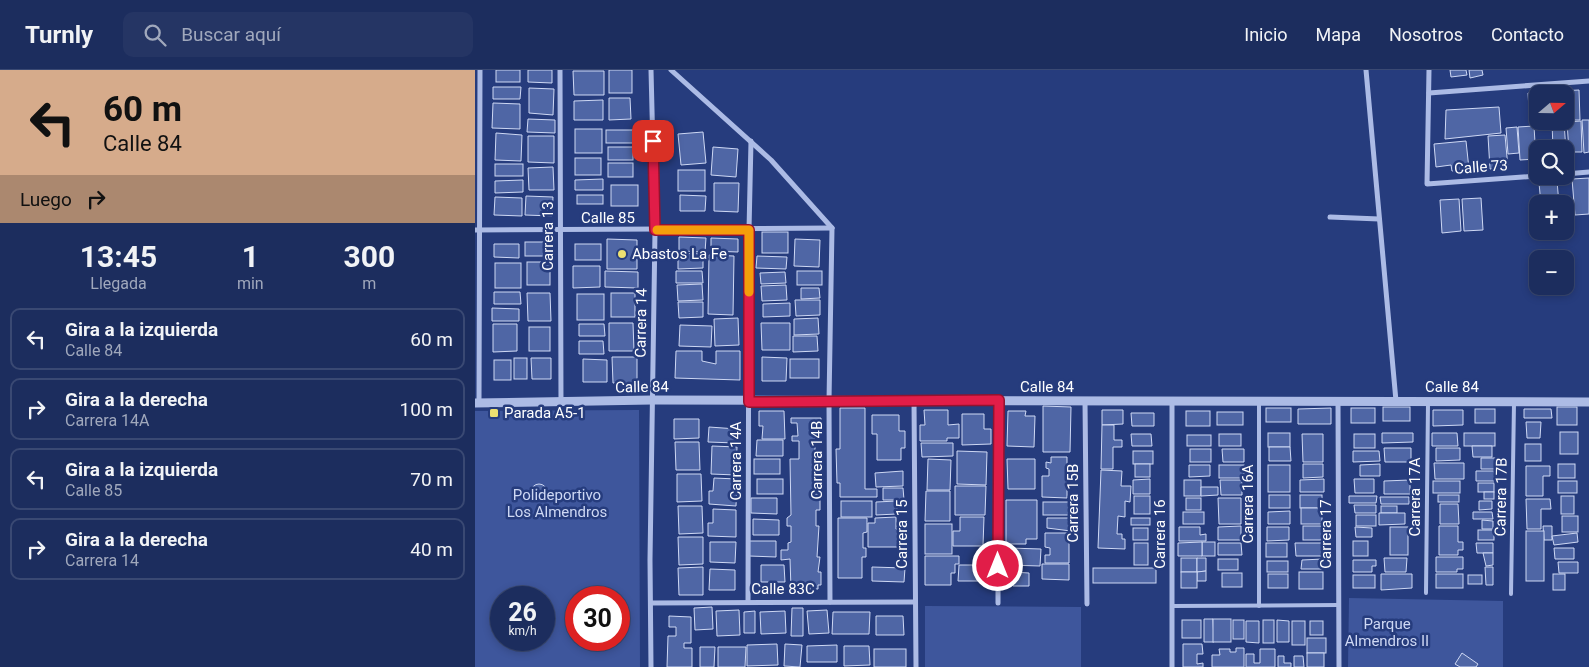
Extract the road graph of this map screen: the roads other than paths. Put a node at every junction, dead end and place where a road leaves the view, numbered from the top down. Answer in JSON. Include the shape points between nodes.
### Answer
{"nodes":[{"id":1,"x":480,"y":70,"type":"edge"},
{"id":2,"x":560,"y":70,"type":"edge"},
{"id":3,"x":651,"y":70,"type":"edge"},
{"id":4,"x":671,"y":70,"type":"edge"},
{"id":5,"x":1366,"y":70,"type":"edge"},
{"id":6,"x":1429,"y":70,"type":"edge"},
{"id":7,"x":1589,"y":80,"type":"edge"},
{"id":8,"x":1429,"y":94,"type":"junction"},
{"id":9,"x":751,"y":141,"type":"junction"},
{"id":10,"x":1589,"y":172,"type":"edge"},
{"id":11,"x":1574,"y":173,"type":"edge"},
{"id":12,"x":1529,"y":177,"type":"edge"},
{"id":13,"x":1330,"y":217,"type":"dead end"},
{"id":14,"x":1379,"y":219,"type":"junction"},
{"id":15,"x":832,"y":228,"type":"junction"},
{"id":16,"x":478,"y":230,"type":"edge"},
{"id":17,"x":655,"y":230,"type":"junction"},
{"id":18,"x":749,"y":230,"type":"junction"},
{"id":19,"x":561,"y":231,"type":"junction"},
{"id":20,"x":652,"y":400,"type":"junction"},
{"id":21,"x":914,"y":400,"type":"junction"},
{"id":22,"x":999,"y":400,"type":"junction"},
{"id":23,"x":1427,"y":400,"type":"junction"},
{"id":24,"x":1514,"y":400,"type":"junction"},
{"id":25,"x":829,"y":401,"type":"junction"},
{"id":26,"x":1085,"y":401,"type":"junction"},
{"id":27,"x":1338,"y":401,"type":"junction"},
{"id":28,"x":1395,"y":401,"type":"junction"},
{"id":29,"x":749,"y":402,"type":"junction"},
{"id":30,"x":1172,"y":402,"type":"junction"},
{"id":31,"x":1259,"y":402,"type":"junction"},
{"id":32,"x":1589,"y":402,"type":"edge"},
{"id":33,"x":477,"y":403,"type":"edge"},
{"id":34,"x":561,"y":403,"type":"junction"},
{"id":35,"x":1426,"y":593,"type":"dead end"},
{"id":36,"x":1511,"y":594,"type":"dead end"},
{"id":37,"x":748,"y":602,"type":"junction"},
{"id":38,"x":830,"y":602,"type":"junction"},
{"id":39,"x":915,"y":602,"type":"junction"},
{"id":40,"x":651,"y":603,"type":"junction"},
{"id":41,"x":998,"y":603,"type":"dead end"},
{"id":42,"x":1087,"y":604,"type":"dead end"},
{"id":43,"x":1339,"y":605,"type":"junction"},
{"id":44,"x":1172,"y":606,"type":"junction"},
{"id":45,"x":1259,"y":606,"type":"junction"},
{"id":46,"x":651,"y":667,"type":"edge"},
{"id":47,"x":916,"y":667,"type":"edge"},
{"id":48,"x":1172,"y":667,"type":"edge"},
{"id":49,"x":1339,"y":667,"type":"edge"}],
"edges":[{"from":1,"to":16,"type":"street"},
{"from":2,"to":19,"type":"street","name":"Carrera 13"},
{"from":3,"to":17,"type":"street","name":"Carrera 14"},
{"from":4,"to":9,"type":"street"},
{"from":5,"to":14,"type":"street"},
{"from":6,"to":8,"type":"street"},
{"from":7,"to":8,"type":"street"},
{"from":8,"to":12,"type":"street","name":"Calle 73","via":[[1427,184]]},
{"from":9,"to":15,"type":"street"},
{"from":9,"to":18,"type":"street","name":"Carrera 14A"},
{"from":10,"to":11,"type":"street"},
{"from":13,"to":14,"type":"street"},
{"from":14,"to":28,"type":"street"},
{"from":15,"to":18,"type":"street","name":"Calle 85"},
{"from":15,"to":25,"type":"street","name":"Carrera 14B"},
{"from":16,"to":19,"type":"street","name":"Calle 85"},
{"from":16,"to":33,"type":"street"},
{"from":17,"to":18,"type":"street","name":"Calle 85"},
{"from":17,"to":19,"type":"street","name":"Calle 85"},
{"from":17,"to":20,"type":"street","name":"Carrera 14"},
{"from":18,"to":29,"type":"street","name":"Carrera 14A"},
{"from":19,"to":34,"type":"street","name":"Carrera 13"},
{"from":20,"to":29,"type":"street","name":"Calle 84"},
{"from":20,"to":34,"type":"street","name":"Calle 84"},
{"from":20,"to":40,"type":"street","name":"Carrera 14"},
{"from":21,"to":22,"type":"street","name":"Calle 84"},
{"from":21,"to":25,"type":"street","name":"Calle 84"},
{"from":21,"to":39,"type":"street","name":"Carrera 15"},
{"from":22,"to":26,"type":"street","name":"Calle 84"},
{"from":22,"to":41,"type":"street"},
{"from":23,"to":24,"type":"street","name":"Calle 84"},
{"from":23,"to":28,"type":"street","name":"Calle 84"},
{"from":23,"to":35,"type":"lane","name":"Carrera 17A"},
{"from":24,"to":32,"type":"street","name":"Calle 84"},
{"from":24,"to":36,"type":"lane","name":"Carrera 17B"},
{"from":25,"to":29,"type":"street","name":"Calle 84"},
{"from":25,"to":38,"type":"street","name":"Carrera 14B"},
{"from":26,"to":30,"type":"street","name":"Calle 84"},
{"from":26,"to":42,"type":"street","name":"Carrera 15B"},
{"from":27,"to":28,"type":"street","name":"Calle 84"},
{"from":27,"to":31,"type":"street","name":"Calle 84"},
{"from":27,"to":43,"type":"street","name":"Carrera 17"},
{"from":29,"to":37,"type":"street","name":"Carrera 14A"},
{"from":30,"to":31,"type":"street","name":"Calle 84"},
{"from":30,"to":44,"type":"street","name":"Carrera 16"},
{"from":31,"to":45,"type":"lane","name":"Carrera 16A"},
{"from":33,"to":34,"type":"street","name":"Calle 84"},
{"from":37,"to":38,"type":"street","name":"Calle 83C"},
{"from":37,"to":40,"type":"street","name":"Calle 83C"},
{"from":38,"to":39,"type":"street","name":"Calle 83C"},
{"from":39,"to":47,"type":"street","name":"Carrera 15"},
{"from":40,"to":46,"type":"street","name":"Carrera 14"},
{"from":43,"to":45,"type":"lane"},
{"from":43,"to":49,"type":"street","name":"Carrera 17"},
{"from":44,"to":45,"type":"lane"},
{"from":44,"to":48,"type":"street","name":"Carrera 16"}]}
